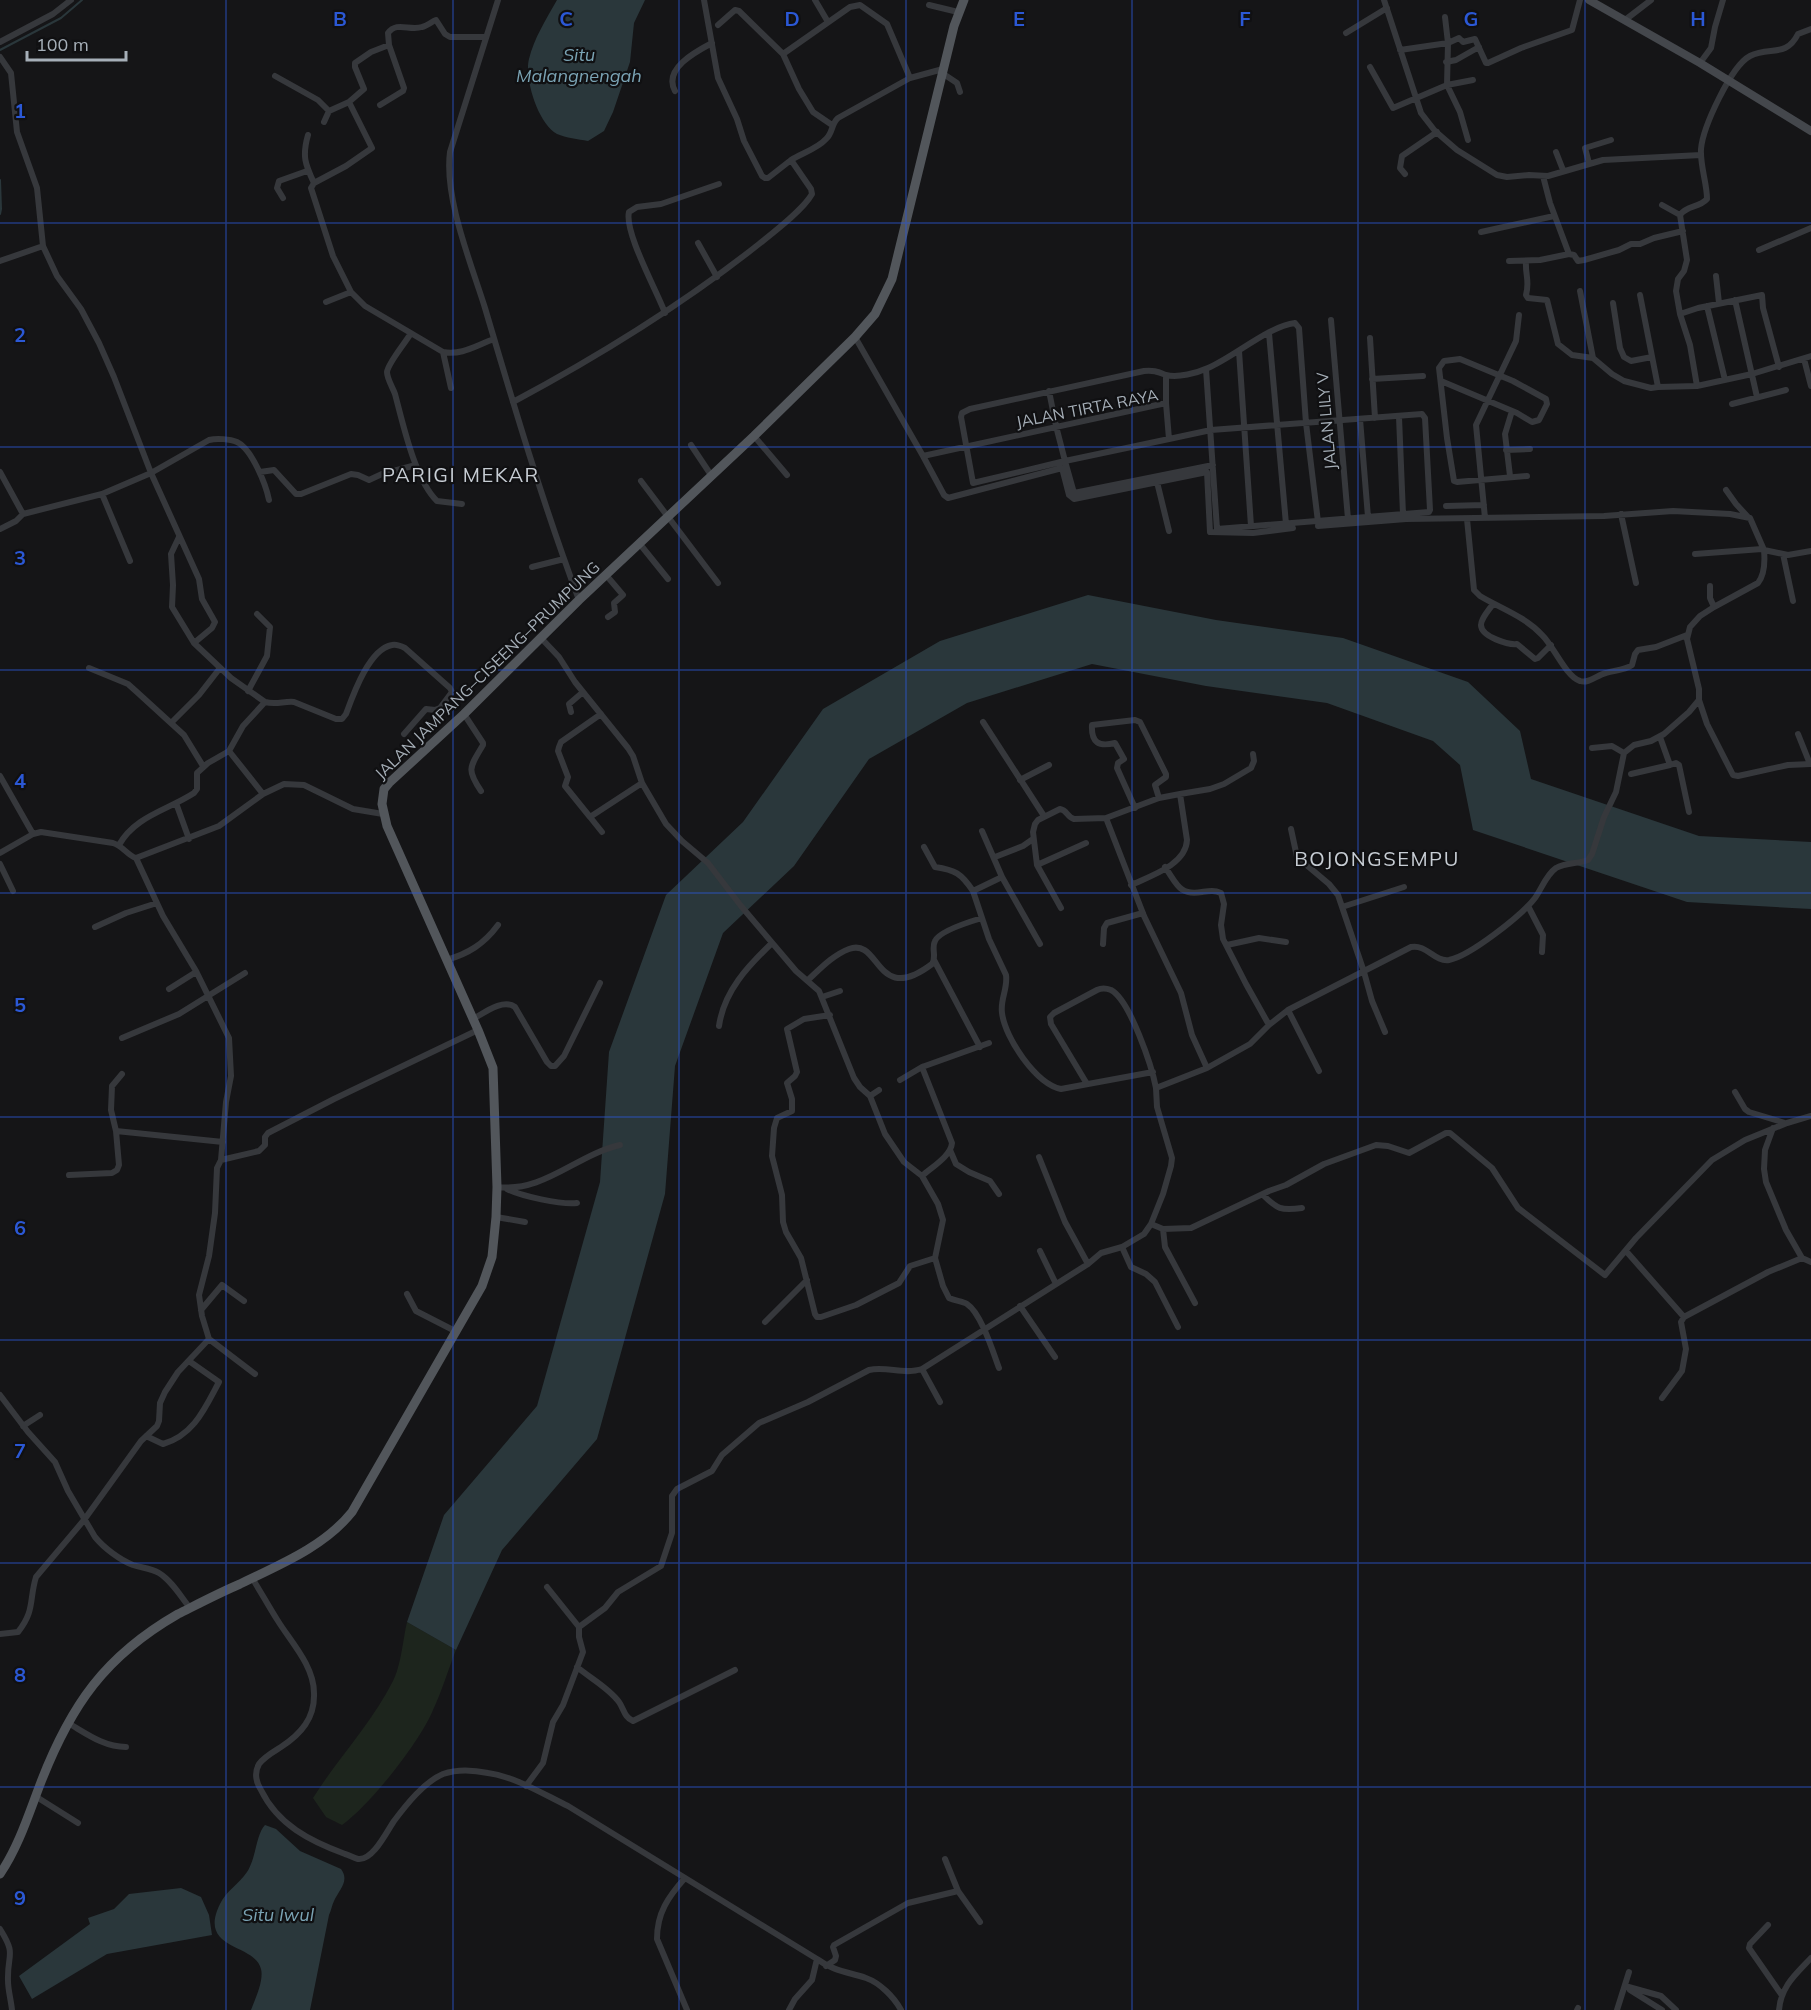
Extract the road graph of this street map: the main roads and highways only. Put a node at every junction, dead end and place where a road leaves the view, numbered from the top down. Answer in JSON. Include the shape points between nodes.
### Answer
{"nodes":[{"id":1,"x":964,"y":0,"type":"edge"},
{"id":2,"x":0,"y":1874,"type":"edge"}],
"edges":[{"from":1,"to":2,"type":"main road","name":"JALAN JAMPANG–CISEENG–PRUMPUNG","via":[[892,279],[875,314],[384,789],[383,814],[493,1068],[502,1188],[495,1242],[482,1286],[346,1519],[327,1537],[291,1559],[153,1630],[111,1663],[90,1688],[49,1762],[9,1861]]}]}
